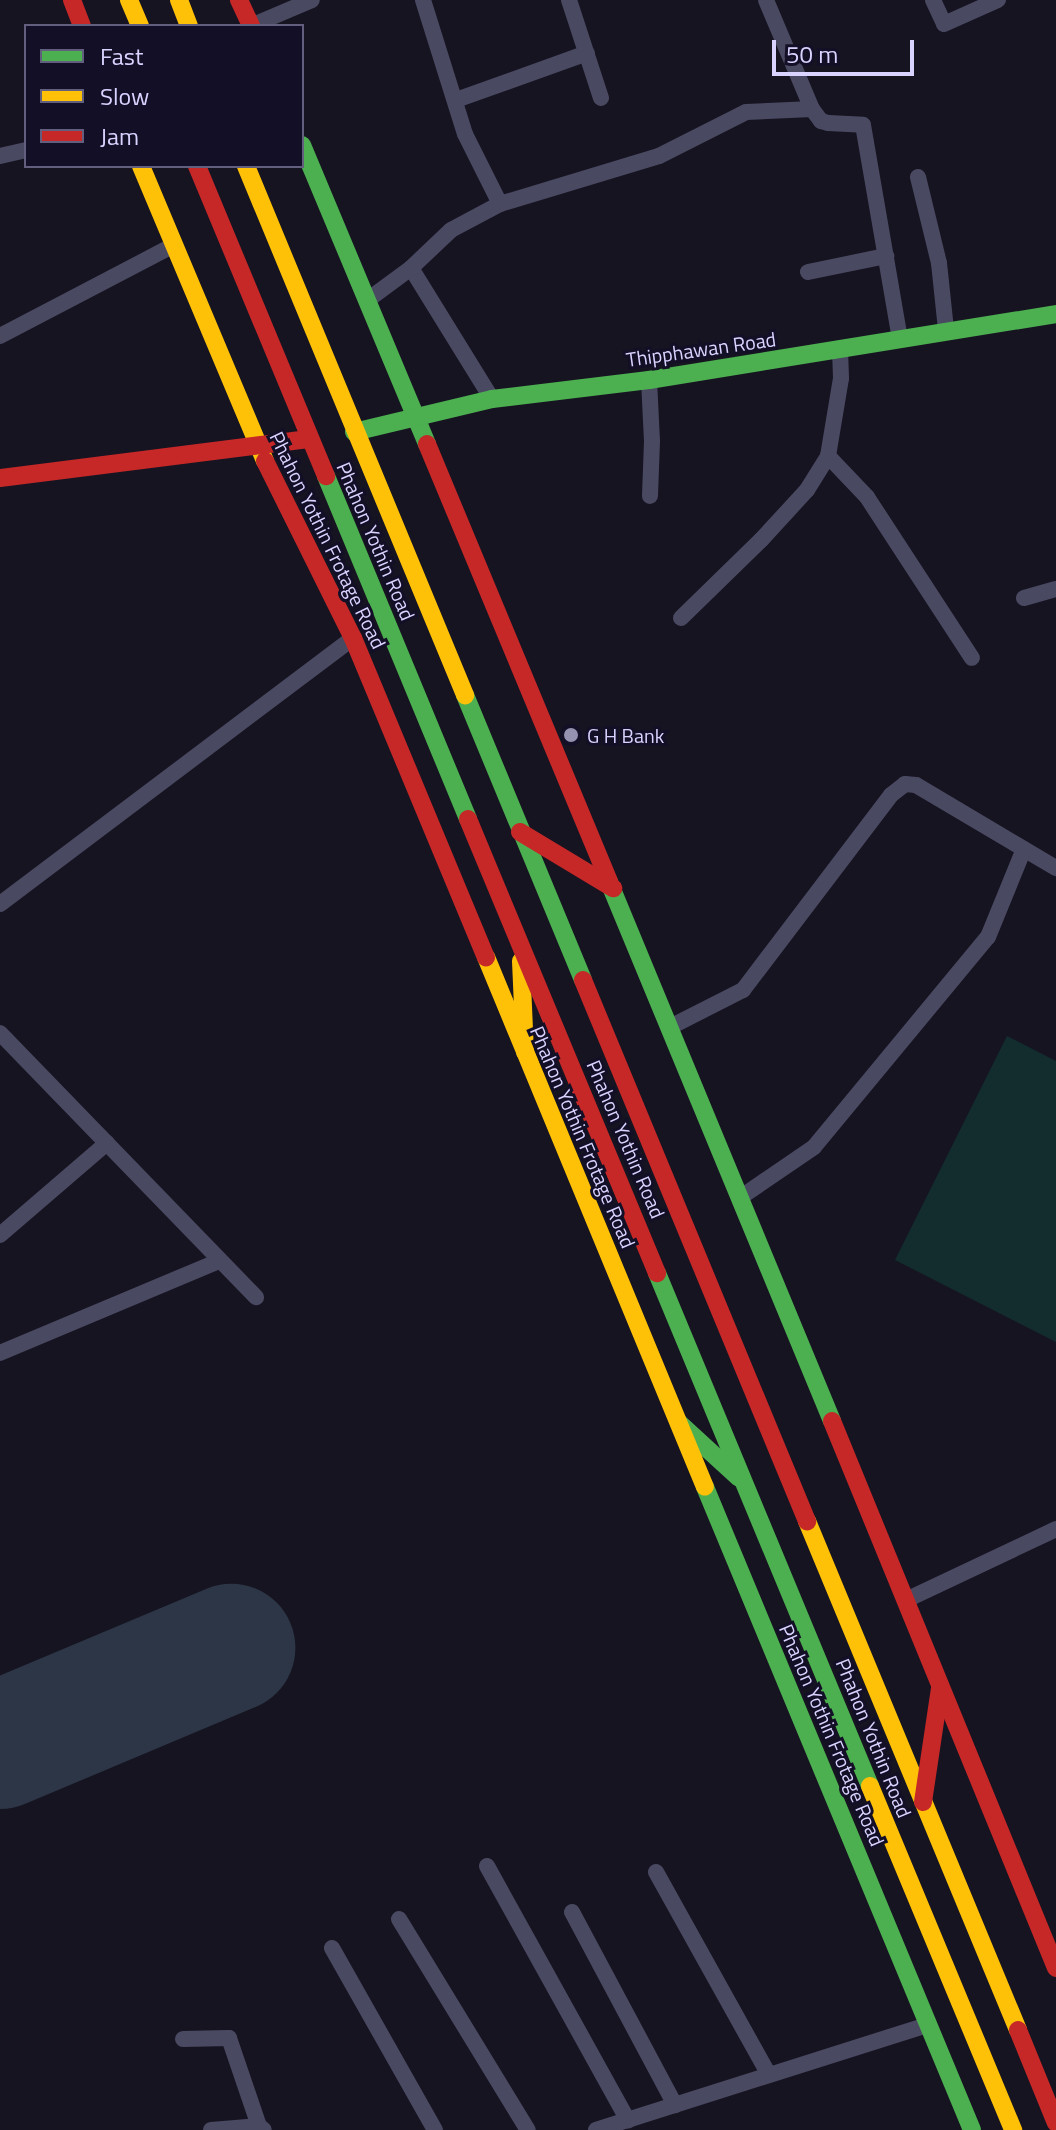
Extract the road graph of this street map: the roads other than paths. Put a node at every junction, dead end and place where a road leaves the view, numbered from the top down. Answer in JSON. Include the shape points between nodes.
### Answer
{"nodes":[{"id":1,"x":72,"y":0,"type":"edge"},
{"id":2,"x":129,"y":0,"type":"edge"},
{"id":3,"x":179,"y":0,"type":"edge"},
{"id":4,"x":239,"y":0,"type":"edge"},
{"id":5,"x":312,"y":0,"type":"edge"},
{"id":6,"x":423,"y":0,"type":"edge"},
{"id":7,"x":569,"y":0,"type":"edge"},
{"id":8,"x":766,"y":0,"type":"edge"},
{"id":9,"x":933,"y":0,"type":"edge"},
{"id":10,"x":998,"y":0,"type":"edge"},
{"id":11,"x":81,"y":24,"type":"edge"},
{"id":12,"x":139,"y":24,"type":"edge"},
{"id":13,"x":188,"y":24,"type":"edge"},
{"id":14,"x":250,"y":24,"type":"edge"},
{"id":15,"x":256,"y":24,"type":"edge"},
{"id":16,"x":587,"y":53,"type":"junction"},
{"id":17,"x":601,"y":98,"type":"dead end"},
{"id":18,"x":456,"y":100,"type":"junction"},
{"id":19,"x":812,"y":109,"type":"junction"},
{"id":20,"x":24,"y":150,"type":"edge"},
{"id":21,"x":304,"y":150,"type":"edge"},
{"id":22,"x":0,"y":156,"type":"edge"},
{"id":23,"x":142,"y":168,"type":"edge"},
{"id":24,"x":198,"y":168,"type":"edge"},
{"id":25,"x":247,"y":168,"type":"edge"},
{"id":26,"x":918,"y":177,"type":"dead end"},
{"id":27,"x":500,"y":204,"type":"junction"},
{"id":28,"x":174,"y":245,"type":"junction"},
{"id":29,"x":886,"y":256,"type":"junction"},
{"id":30,"x":411,"y":268,"type":"junction"},
{"id":31,"x":808,"y":272,"type":"dead end"},
{"id":32,"x":369,"y":299,"type":"junction"},
{"id":33,"x":1056,"y":314,"type":"edge"},
{"id":34,"x":946,"y":330,"type":"junction"},
{"id":35,"x":0,"y":336,"type":"edge"},
{"id":36,"x":900,"y":339,"type":"junction"},
{"id":37,"x":840,"y":351,"type":"junction"},
{"id":38,"x":649,"y":380,"type":"junction"},
{"id":39,"x":492,"y":399,"type":"junction"},
{"id":40,"x":416,"y":415,"type":"junction"},
{"id":41,"x":331,"y":435,"type":"junction"},
{"id":42,"x":258,"y":446,"type":"junction"},
{"id":43,"x":828,"y":456,"type":"junction"},
{"id":44,"x":0,"y":478,"type":"edge"},
{"id":45,"x":650,"y":496,"type":"dead end"},
{"id":46,"x":1056,"y":589,"type":"edge"},
{"id":47,"x":1024,"y":598,"type":"dead end"},
{"id":48,"x":681,"y":618,"type":"dead end"},
{"id":49,"x":353,"y":638,"type":"junction"},
{"id":50,"x":972,"y":658,"type":"dead end"},
{"id":51,"x":520,"y":832,"type":"junction"},
{"id":52,"x":1024,"y":849,"type":"junction"},
{"id":53,"x":1056,"y":868,"type":"edge"},
{"id":54,"x":613,"y":888,"type":"junction"},
{"id":55,"x":3,"y":897,"type":"edge"},
{"id":56,"x":520,"y":944,"type":"junction"},
{"id":57,"x":670,"y":1027,"type":"junction"},
{"id":58,"x":0,"y":1033,"type":"edge"},
{"id":59,"x":525,"y":1052,"type":"junction"},
{"id":60,"x":107,"y":1143,"type":"junction"},
{"id":61,"x":741,"y":1197,"type":"junction"},
{"id":62,"x":0,"y":1235,"type":"edge"},
{"id":63,"x":219,"y":1261,"type":"junction"},
{"id":64,"x":256,"y":1297,"type":"dead end"},
{"id":65,"x":0,"y":1353,"type":"edge"},
{"id":66,"x":679,"y":1423,"type":"junction"},
{"id":67,"x":746,"y":1484,"type":"junction"},
{"id":68,"x":1056,"y":1529,"type":"edge"},
{"id":69,"x":906,"y":1600,"type":"junction"},
{"id":70,"x":940,"y":1688,"type":"junction"},
{"id":71,"x":923,"y":1802,"type":"junction"},
{"id":72,"x":487,"y":1866,"type":"dead end"},
{"id":73,"x":656,"y":1872,"type":"dead end"},
{"id":74,"x":572,"y":1912,"type":"dead end"},
{"id":75,"x":399,"y":1919,"type":"dead end"},
{"id":76,"x":332,"y":1948,"type":"dead end"},
{"id":77,"x":1056,"y":1968,"type":"edge"},
{"id":78,"x":928,"y":2025,"type":"junction"},
{"id":79,"x":183,"y":2039,"type":"dead end"},
{"id":80,"x":769,"y":2075,"type":"junction"},
{"id":81,"x":675,"y":2105,"type":"junction"},
{"id":82,"x":628,"y":2120,"type":"junction"},
{"id":83,"x":1056,"y":2123,"type":"edge"},
{"id":84,"x":262,"y":2128,"type":"edge"},
{"id":85,"x":211,"y":2130,"type":"edge"},
{"id":86,"x":435,"y":2130,"type":"edge"},
{"id":87,"x":528,"y":2130,"type":"edge"},
{"id":88,"x":596,"y":2130,"type":"edge"},
{"id":89,"x":972,"y":2130,"type":"edge"},
{"id":90,"x":1013,"y":2130,"type":"edge"}],
"edges":[{"from":1,"to":11,"type":"main road"},
{"from":2,"to":12,"type":"main road"},
{"from":3,"to":13,"type":"main road"},
{"from":4,"to":14,"type":"main road"},
{"from":5,"to":15,"type":"street"},
{"from":6,"to":18,"type":"street"},
{"from":7,"to":16,"type":"street"},
{"from":8,"to":19,"type":"street"},
{"from":9,"to":10,"type":"street","via":[[944,24]]},
{"from":16,"to":17,"type":"street"},
{"from":16,"to":18,"type":"street"},
{"from":18,"to":27,"type":"street","via":[[465,134]]},
{"from":19,"to":27,"type":"street","via":[[746,112],[659,156]]},
{"from":19,"to":29,"type":"street","via":[[821,121],[863,125]]},
{"from":20,"to":22,"type":"street"},
{"from":21,"to":32,"type":"main road"},
{"from":23,"to":28,"type":"main road","name":"Phahon Yothin Frotage Road"},
{"from":24,"to":41,"type":"main road","name":"Phahon Yothin Road"},
{"from":25,"to":41,"type":"main road","name":"Phahon Yothin Road"},
{"from":26,"to":34,"type":"street","via":[[939,263]]},
{"from":27,"to":30,"type":"street","via":[[451,230]]},
{"from":28,"to":35,"type":"street"},
{"from":28,"to":42,"type":"main road","name":"Phahon Yothin Frotage Road"},
{"from":29,"to":31,"type":"street"},
{"from":29,"to":36,"type":"street"},
{"from":30,"to":32,"type":"street"},
{"from":30,"to":39,"type":"street"},
{"from":32,"to":40,"type":"main road"},
{"from":33,"to":34,"type":"main road","name":"Thipphawan Road"},
{"from":34,"to":36,"type":"main road","name":"Thipphawan Road"},
{"from":36,"to":37,"type":"main road","name":"Thipphawan Road"},
{"from":37,"to":38,"type":"main road","name":"Thipphawan Road"},
{"from":37,"to":43,"type":"street","via":[[841,378]]},
{"from":38,"to":39,"type":"main road","name":"Thipphawan Road"},
{"from":38,"to":45,"type":"street"},
{"from":39,"to":40,"type":"main road","name":"Thipphawan Road"},
{"from":40,"to":41,"type":"main road","name":"Thipphawan Road"},
{"from":40,"to":54,"type":"main road"},
{"from":41,"to":42,"type":"main road","name":"Thipphawan Road"},
{"from":41,"to":51,"type":"main road","name":"Phahon Yothin Road"},
{"from":41,"to":56,"type":"main road","name":"Phahon Yothin Road"},
{"from":42,"to":44,"type":"main road","name":"Thipphawan Road"},
{"from":42,"to":49,"type":"main road","name":"Phahon Yothin Frotage Road"},
{"from":43,"to":48,"type":"street","via":[[807,490]]},
{"from":43,"to":50,"type":"street","via":[[867,497]]},
{"from":46,"to":47,"type":"street"},
{"from":49,"to":55,"type":"street"},
{"from":49,"to":59,"type":"main road","name":"Phahon Yothin Frotage Road"},
{"from":51,"to":54,"type":"main road"},
{"from":51,"to":71,"type":"main road","name":"Phahon Yothin Road"},
{"from":52,"to":53,"type":"street"},
{"from":52,"to":57,"type":"street","via":[[916,785],[905,784],[891,795],[743,990]]},
{"from":52,"to":61,"type":"street","via":[[988,937],[814,1147]]},
{"from":54,"to":57,"type":"main road"},
{"from":56,"to":59,"type":"main road"},
{"from":56,"to":67,"type":"main road","name":"Phahon Yothin Road"},
{"from":57,"to":61,"type":"main road"},
{"from":58,"to":60,"type":"street"},
{"from":59,"to":66,"type":"main road","name":"Phahon Yothin Frotage Road"},
{"from":60,"to":62,"type":"street"},
{"from":60,"to":63,"type":"street"},
{"from":61,"to":69,"type":"main road"},
{"from":63,"to":64,"type":"street"},
{"from":63,"to":65,"type":"street"},
{"from":66,"to":67,"type":"main road"},
{"from":66,"to":78,"type":"main road","name":"Phahon Yothin Frotage Road"},
{"from":67,"to":90,"type":"main road","name":"Phahon Yothin Road"},
{"from":68,"to":69,"type":"street"},
{"from":69,"to":70,"type":"main road"},
{"from":70,"to":71,"type":"main road"},
{"from":70,"to":77,"type":"main road"},
{"from":71,"to":83,"type":"main road","name":"Phahon Yothin Road"},
{"from":72,"to":82,"type":"street"},
{"from":73,"to":80,"type":"street"},
{"from":74,"to":81,"type":"street"},
{"from":75,"to":87,"type":"street"},
{"from":76,"to":86,"type":"street"},
{"from":78,"to":80,"type":"street"},
{"from":78,"to":89,"type":"main road","name":"Phahon Yothin Frotage Road"},
{"from":79,"to":84,"type":"street","via":[[229,2038]]},
{"from":80,"to":81,"type":"street"},
{"from":81,"to":82,"type":"street"},
{"from":82,"to":88,"type":"street"},
{"from":84,"to":85,"type":"street"}]}
